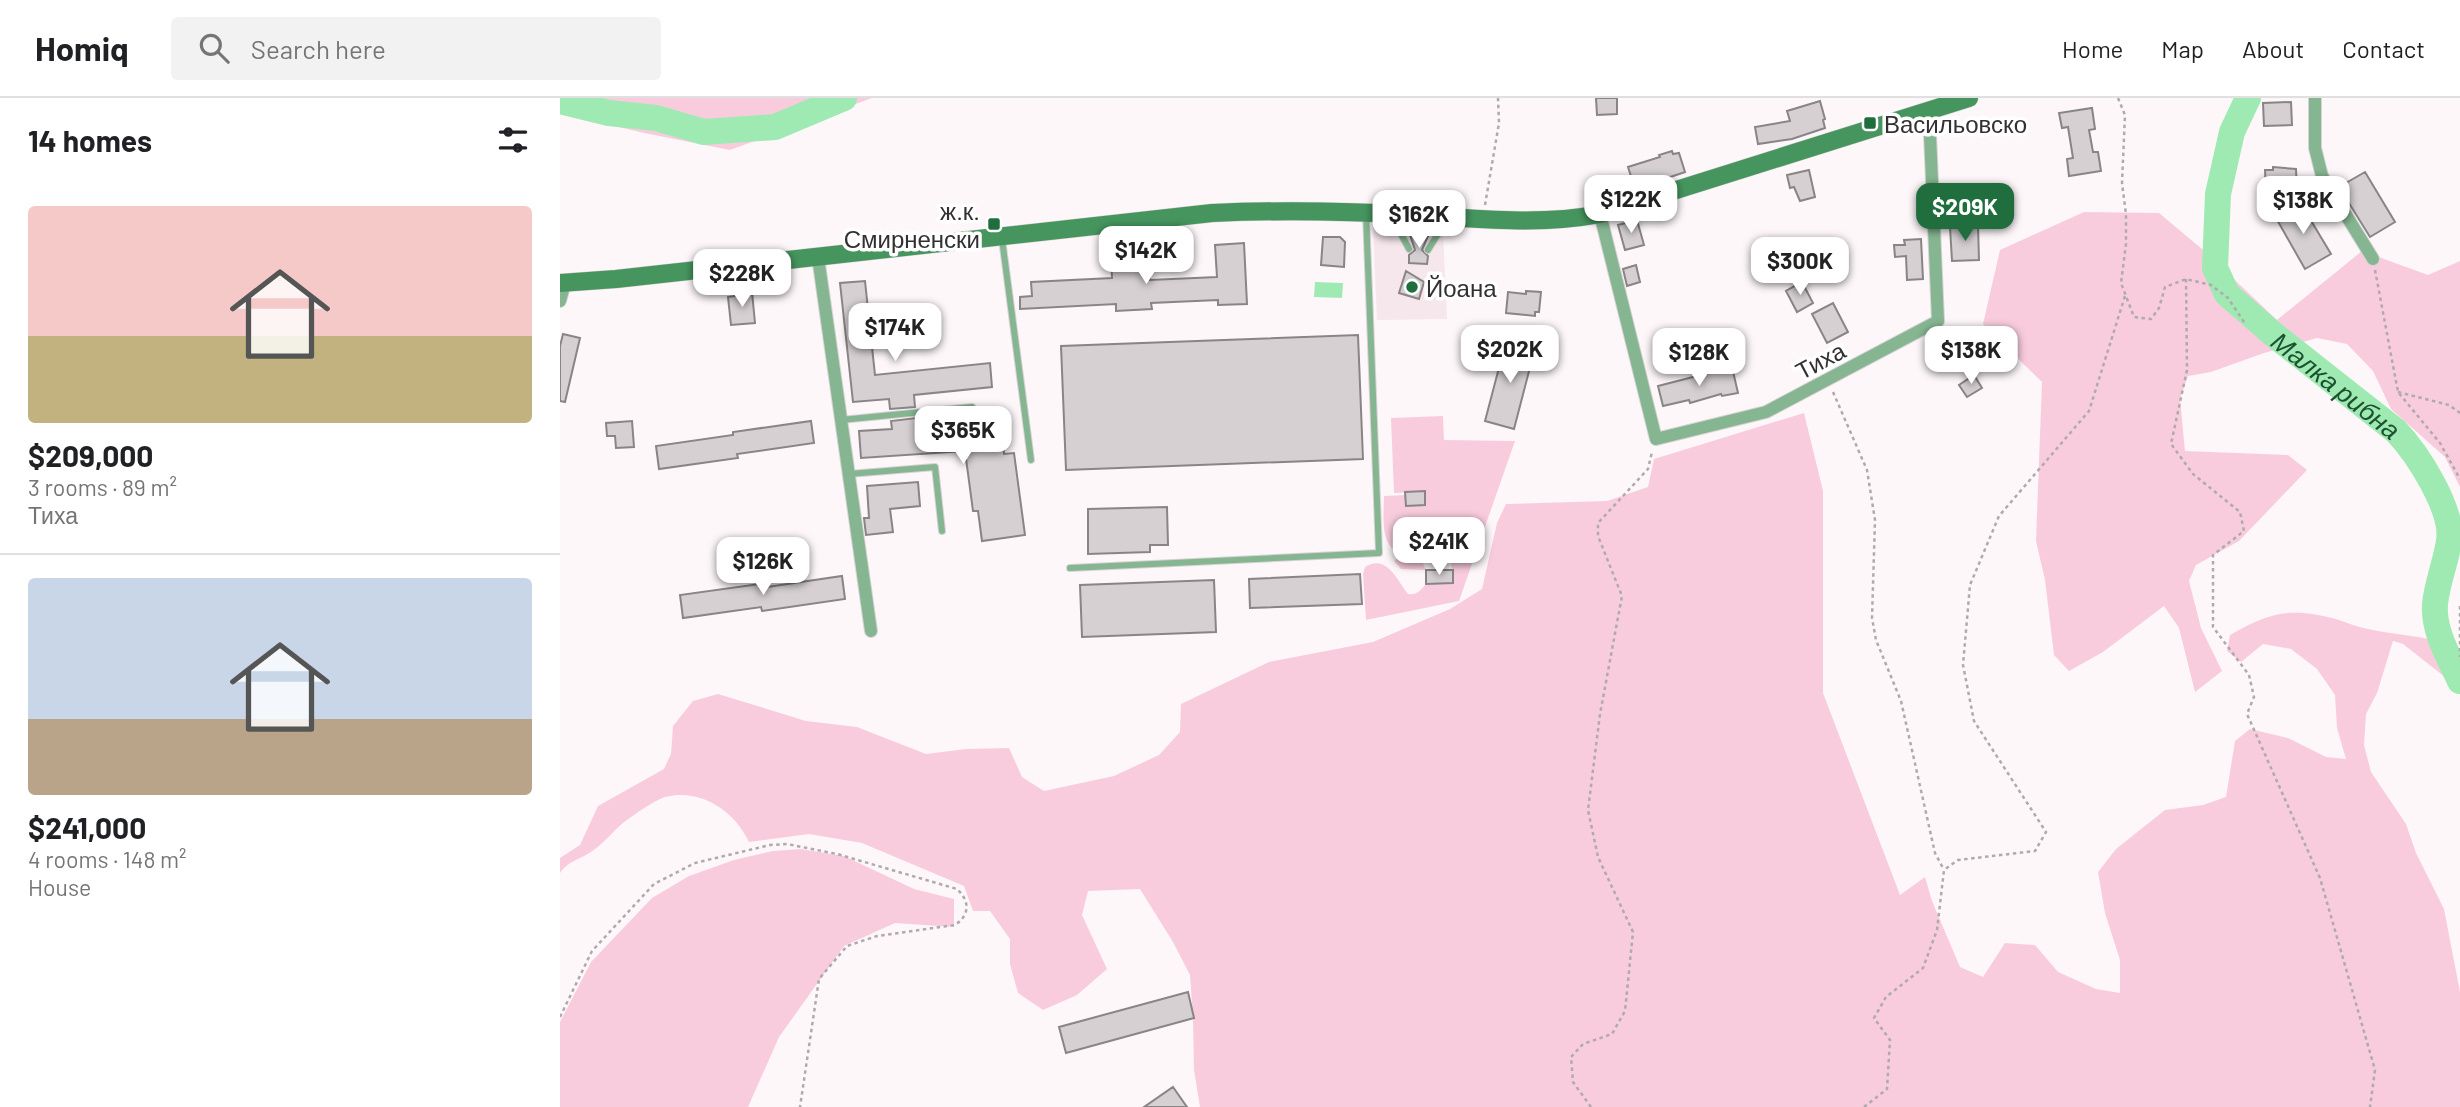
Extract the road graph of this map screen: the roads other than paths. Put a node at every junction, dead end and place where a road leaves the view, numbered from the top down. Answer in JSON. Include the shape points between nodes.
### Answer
{"nodes":[{"id":1,"x":1969,"y":98,"type":"edge"},
{"id":2,"x":2315,"y":98,"type":"edge"},
{"id":3,"x":1929,"y":111,"type":"junction"},
{"id":4,"x":1366,"y":212,"type":"junction"},
{"id":5,"x":1390,"y":214,"type":"junction"},
{"id":6,"x":1600,"y":214,"type":"junction"},
{"id":7,"x":1449,"y":217,"type":"junction"},
{"id":8,"x":1002,"y":237,"type":"junction"},
{"id":9,"x":1409,"y":249,"type":"dead end"},
{"id":10,"x":1428,"y":250,"type":"dead end"},
{"id":11,"x":818,"y":257,"type":"junction"},
{"id":12,"x":2372,"y":259,"type":"road end"},
{"id":13,"x":562,"y":289,"type":"edge"},
{"id":14,"x":972,"y":407,"type":"dead end"},
{"id":15,"x":841,"y":420,"type":"junction"},
{"id":16,"x":1031,"y":460,"type":"dead end"},
{"id":17,"x":849,"y":474,"type":"junction"},
{"id":18,"x":942,"y":531,"type":"dead end"},
{"id":19,"x":1070,"y":568,"type":"dead end"},
{"id":20,"x":871,"y":631,"type":"dead end"}],
"edges":[{"from":1,"to":3,"type":"main road"},
{"from":2,"to":12,"type":"street","via":[[2315,148],[2322,176]]},
{"from":3,"to":6,"type":"main road"},
{"from":3,"to":6,"type":"street","name":"Тиха","via":[[1938,321],[1766,412],[1656,439]]},
{"from":4,"to":5,"type":"main road"},
{"from":4,"to":8,"type":"main road","via":[[1212,213]]},
{"from":4,"to":19,"type":"lane","via":[[1379,553]]},
{"from":5,"to":7,"type":"main road"},
{"from":5,"to":9,"type":"lane"},
{"from":6,"to":7,"type":"main road","via":[[1549,221]]},
{"from":7,"to":10,"type":"lane"},
{"from":8,"to":11,"type":"main road"},
{"from":8,"to":16,"type":"lane"},
{"from":11,"to":13,"type":"main road"},
{"from":11,"to":15,"type":"street"},
{"from":14,"to":15,"type":"lane"},
{"from":15,"to":17,"type":"street"},
{"from":17,"to":18,"type":"lane","via":[[935,467]]},
{"from":17,"to":20,"type":"street"}]}
